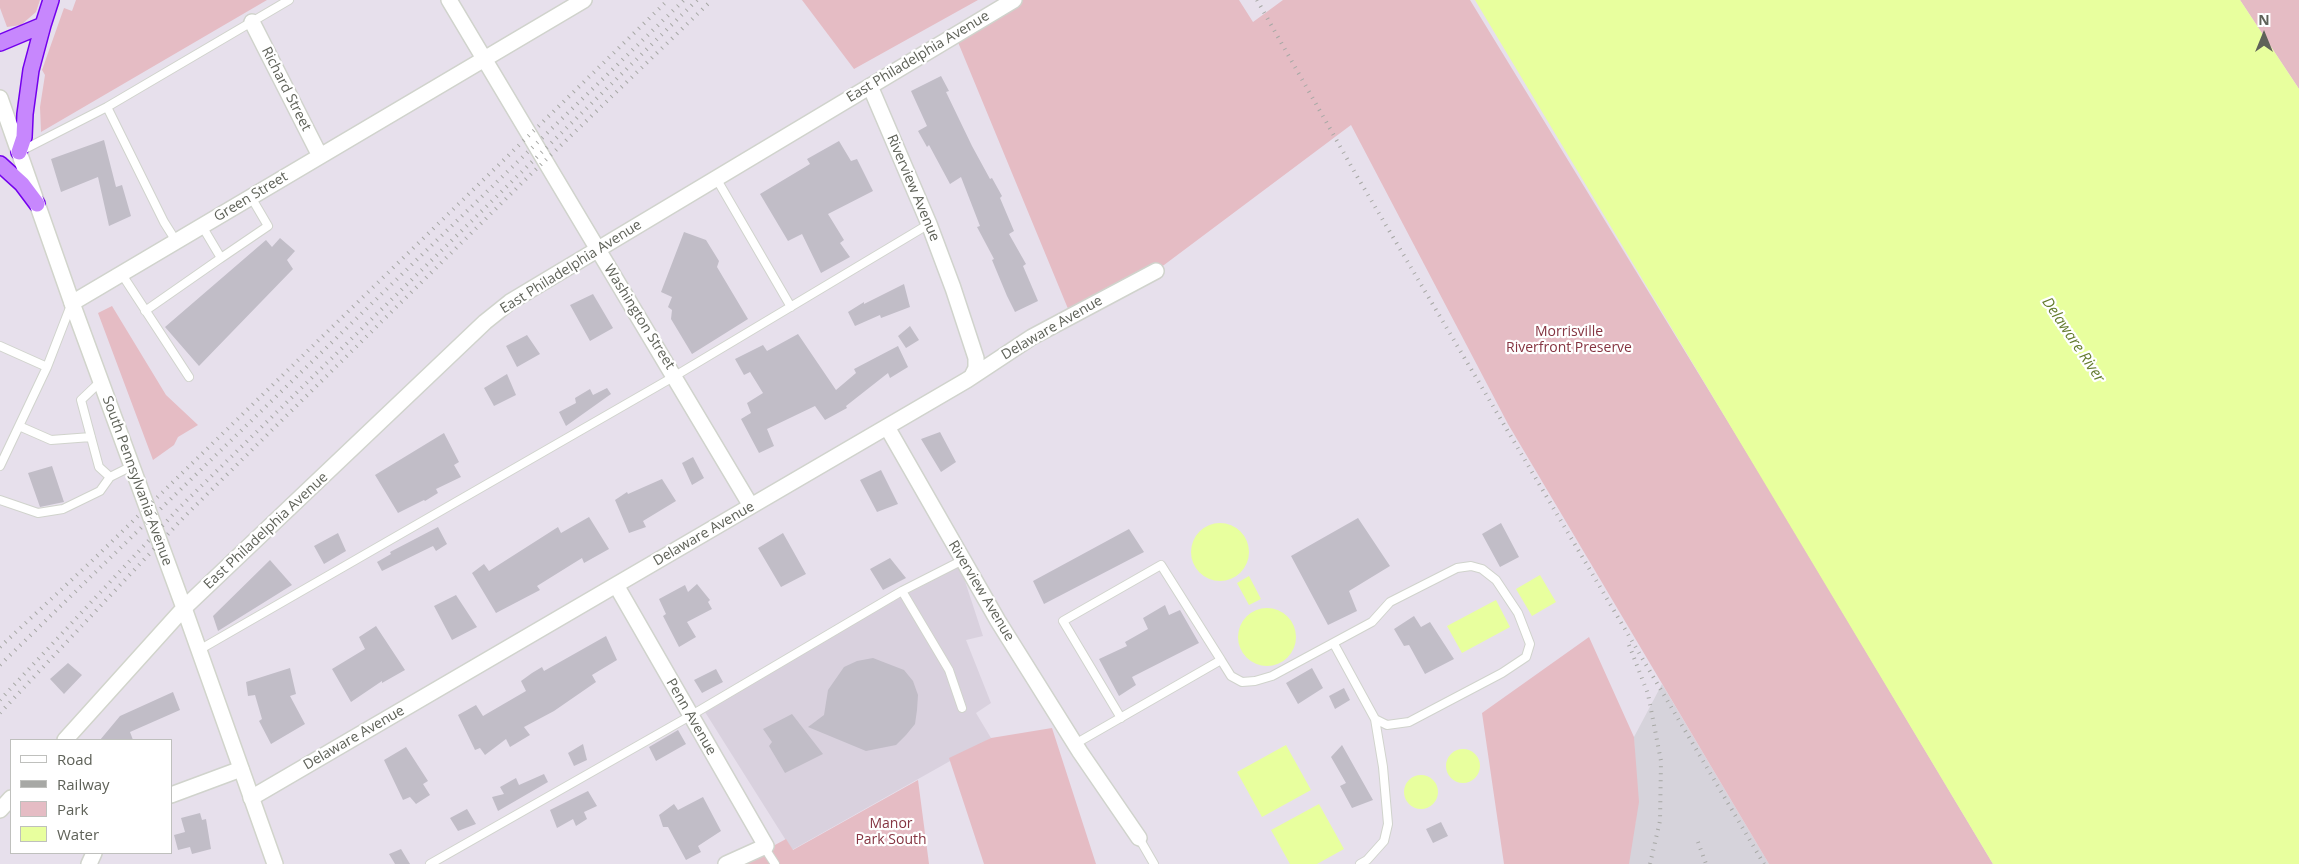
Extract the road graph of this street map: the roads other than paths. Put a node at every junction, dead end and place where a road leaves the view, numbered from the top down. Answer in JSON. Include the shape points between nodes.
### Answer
{"nodes":[{"id":1,"x":51,"y":0,"type":"edge"},
{"id":2,"x":289,"y":0,"type":"edge"},
{"id":3,"x":449,"y":0,"type":"edge"},
{"id":4,"x":584,"y":0,"type":"edge"},
{"id":5,"x":1014,"y":0,"type":"edge"},
{"id":6,"x":252,"y":22,"type":"junction"},
{"id":7,"x":43,"y":25,"type":"junction"},
{"id":8,"x":0,"y":43,"type":"edge"},
{"id":9,"x":484,"y":59,"type":"junction"},
{"id":10,"x":870,"y":86,"type":"junction"},
{"id":11,"x":0,"y":98,"type":"edge"},
{"id":12,"x":107,"y":107,"type":"junction"},
{"id":13,"x":19,"y":152,"type":"junction"},
{"id":14,"x":320,"y":156,"type":"junction"},
{"id":15,"x":0,"y":164,"type":"edge"},
{"id":16,"x":716,"y":178,"type":"junction"},
{"id":17,"x":251,"y":197,"type":"junction"},
{"id":18,"x":37,"y":204,"type":"junction"},
{"id":19,"x":929,"y":224,"type":"junction"},
{"id":20,"x":202,"y":226,"type":"junction"},
{"id":21,"x":176,"y":241,"type":"junction"},
{"id":22,"x":597,"y":250,"type":"junction"},
{"id":23,"x":221,"y":258,"type":"junction"},
{"id":24,"x":1156,"y":271,"type":"dead end"},
{"id":25,"x":121,"y":274,"type":"junction"},
{"id":26,"x":72,"y":303,"type":"junction"},
{"id":27,"x":791,"y":307,"type":"junction"},
{"id":28,"x":145,"y":311,"type":"junction"},
{"id":29,"x":0,"y":346,"type":"edge"},
{"id":30,"x":47,"y":367,"type":"junction"},
{"id":31,"x":675,"y":376,"type":"junction"},
{"id":32,"x":972,"y":376,"type":"junction"},
{"id":33,"x":189,"y":377,"type":"dead end"},
{"id":34,"x":101,"y":382,"type":"junction"},
{"id":35,"x":19,"y":426,"type":"junction"},
{"id":36,"x":887,"y":427,"type":"junction"},
{"id":37,"x":91,"y":437,"type":"junction"},
{"id":38,"x":0,"y":466,"type":"edge"},
{"id":39,"x":132,"y":466,"type":"junction"},
{"id":40,"x":110,"y":476,"type":"junction"},
{"id":41,"x":0,"y":500,"type":"edge"},
{"id":42,"x":751,"y":506,"type":"junction"},
{"id":43,"x":963,"y":560,"type":"junction"},
{"id":44,"x":616,"y":585,"type":"junction"},
{"id":45,"x":902,"y":591,"type":"junction"},
{"id":46,"x":184,"y":608,"type":"junction"},
{"id":47,"x":1334,"y":644,"type":"junction"},
{"id":48,"x":199,"y":650,"type":"junction"},
{"id":49,"x":1221,"y":660,"type":"junction"},
{"id":50,"x":962,"y":708,"type":"dead end"},
{"id":51,"x":690,"y":716,"type":"junction"},
{"id":52,"x":1121,"y":718,"type":"junction"},
{"id":53,"x":1375,"y":718,"type":"junction"},
{"id":54,"x":66,"y":739,"type":"edge"},
{"id":55,"x":1078,"y":748,"type":"junction"},
{"id":56,"x":241,"y":769,"type":"junction"},
{"id":57,"x":172,"y":795,"type":"edge"},
{"id":58,"x":251,"y":798,"type":"junction"},
{"id":59,"x":10,"y":799,"type":"edge"},
{"id":60,"x":0,"y":810,"type":"edge"},
{"id":61,"x":1139,"y":838,"type":"joint"},
{"id":62,"x":764,"y":847,"type":"junction"},
{"id":63,"x":275,"y":864,"type":"edge"},
{"id":64,"x":430,"y":864,"type":"edge"},
{"id":65,"x":726,"y":864,"type":"edge"},
{"id":66,"x":775,"y":864,"type":"edge"},
{"id":67,"x":1154,"y":864,"type":"edge"},
{"id":68,"x":1360,"y":864,"type":"edge"}],
"edges":[{"from":1,"to":7,"type":"highway"},
{"from":2,"to":6,"type":"lane"},
{"from":3,"to":9,"type":"street","name":"Washington Street"},
{"from":4,"to":9,"type":"street","name":"Green Street"},
{"from":5,"to":10,"type":"street","name":"East Philadelphia Avenue"},
{"from":6,"to":12,"type":"lane"},
{"from":6,"to":14,"type":"street","name":"Richard Street"},
{"from":7,"to":8,"type":"highway"},
{"from":7,"to":13,"type":"highway","via":[[31,70],[24,137]]},
{"from":9,"to":14,"type":"street","name":"Green Street"},
{"from":9,"to":22,"type":"street","name":"Washington Street"},
{"from":10,"to":16,"type":"street","name":"East Philadelphia Avenue"},
{"from":10,"to":19,"type":"street","name":"Riverview Avenue"},
{"from":11,"to":13,"type":"street","name":"South Pennsylvania Avenue"},
{"from":12,"to":13,"type":"lane"},
{"from":12,"to":21,"type":"lane"},
{"from":13,"to":18,"type":"street","name":"South Pennsylvania Avenue"},
{"from":14,"to":17,"type":"street","name":"Green Street"},
{"from":15,"to":18,"type":"highway","via":[[22,184]]},
{"from":16,"to":22,"type":"street","name":"East Philadelphia Avenue"},
{"from":16,"to":27,"type":"lane"},
{"from":17,"to":20,"type":"street","name":"Green Street"},
{"from":17,"to":23,"type":"lane","via":[[268,226]]},
{"from":18,"to":26,"type":"street","name":"South Pennsylvania Avenue"},
{"from":19,"to":27,"type":"lane"},
{"from":19,"to":32,"type":"street","name":"Riverview Avenue","via":[[976,358]]},
{"from":20,"to":21,"type":"street","name":"Green Street"},
{"from":20,"to":23,"type":"lane"},
{"from":21,"to":25,"type":"street","name":"Green Street"},
{"from":22,"to":31,"type":"street","name":"Washington Street"},
{"from":22,"to":46,"type":"street","name":"East Philadelphia Avenue","via":[[510,302],[485,322]]},
{"from":23,"to":28,"type":"lane"},
{"from":24,"to":32,"type":"street","name":"Delaware Avenue","via":[[1040,333]]},
{"from":25,"to":26,"type":"street","name":"Green Street"},
{"from":25,"to":28,"type":"lane"},
{"from":26,"to":30,"type":"lane"},
{"from":26,"to":34,"type":"street","name":"South Pennsylvania Avenue"},
{"from":27,"to":31,"type":"lane"},
{"from":28,"to":33,"type":"lane"},
{"from":29,"to":30,"type":"lane"},
{"from":30,"to":35,"type":"lane"},
{"from":31,"to":42,"type":"street","name":"Washington Street"},
{"from":31,"to":48,"type":"lane"},
{"from":32,"to":36,"type":"street","name":"Delaware Avenue"},
{"from":34,"to":37,"type":"lane","via":[[81,400]]},
{"from":34,"to":39,"type":"street","name":"South Pennsylvania Avenue"},
{"from":35,"to":37,"type":"lane","via":[[51,440]]},
{"from":35,"to":38,"type":"lane"},
{"from":36,"to":42,"type":"street","name":"Delaware Avenue"},
{"from":36,"to":43,"type":"street","name":"Riverview Avenue"},
{"from":37,"to":40,"type":"lane","via":[[99,467]]},
{"from":39,"to":40,"type":"lane"},
{"from":39,"to":46,"type":"street","name":"South Pennsylvania Avenue"},
{"from":40,"to":41,"type":"lane","via":[[100,491],[63,510],[38,514]]},
{"from":42,"to":44,"type":"street","name":"Delaware Avenue"},
{"from":43,"to":45,"type":"lane"},
{"from":43,"to":55,"type":"street","name":"Riverview Avenue"},
{"from":44,"to":51,"type":"street","name":"Penn Avenue"},
{"from":44,"to":58,"type":"street","name":"Delaware Avenue"},
{"from":45,"to":50,"type":"lane","via":[[949,670]]},
{"from":45,"to":51,"type":"lane"},
{"from":46,"to":48,"type":"street","name":"South Pennsylvania Avenue"},
{"from":46,"to":54,"type":"street","name":"East Philadelphia Avenue"},
{"from":47,"to":49,"type":"lane","via":[[1272,676],[1255,681],[1242,682],[1231,676]]},
{"from":47,"to":53,"type":"lane"},
{"from":47,"to":53,"type":"lane","via":[[1372,622],[1390,602],[1457,568],[1470,566],[1482,569],[1496,580],[1518,613],[1530,644],[1526,657],[1409,722],[1387,724]]},
{"from":48,"to":56,"type":"street","name":"South Pennsylvania Avenue"},
{"from":49,"to":52,"type":"lane"},
{"from":49,"to":52,"type":"lane","via":[[1161,565],[1063,621]]},
{"from":51,"to":62,"type":"street","name":"Penn Avenue"},
{"from":51,"to":64,"type":"lane"},
{"from":52,"to":55,"type":"lane"},
{"from":53,"to":68,"type":"lane","via":[[1388,824],[1384,841]]},
{"from":55,"to":61,"type":"street","name":"Riverview Avenue"},
{"from":56,"to":57,"type":"street"},
{"from":56,"to":58,"type":"street","name":"South Pennsylvania Avenue"},
{"from":58,"to":63,"type":"street","name":"South Pennsylvania Avenue"},
{"from":59,"to":60,"type":"street"},
{"from":61,"to":67,"type":"lane"},
{"from":62,"to":65,"type":"street"},
{"from":62,"to":66,"type":"lane"}]}
